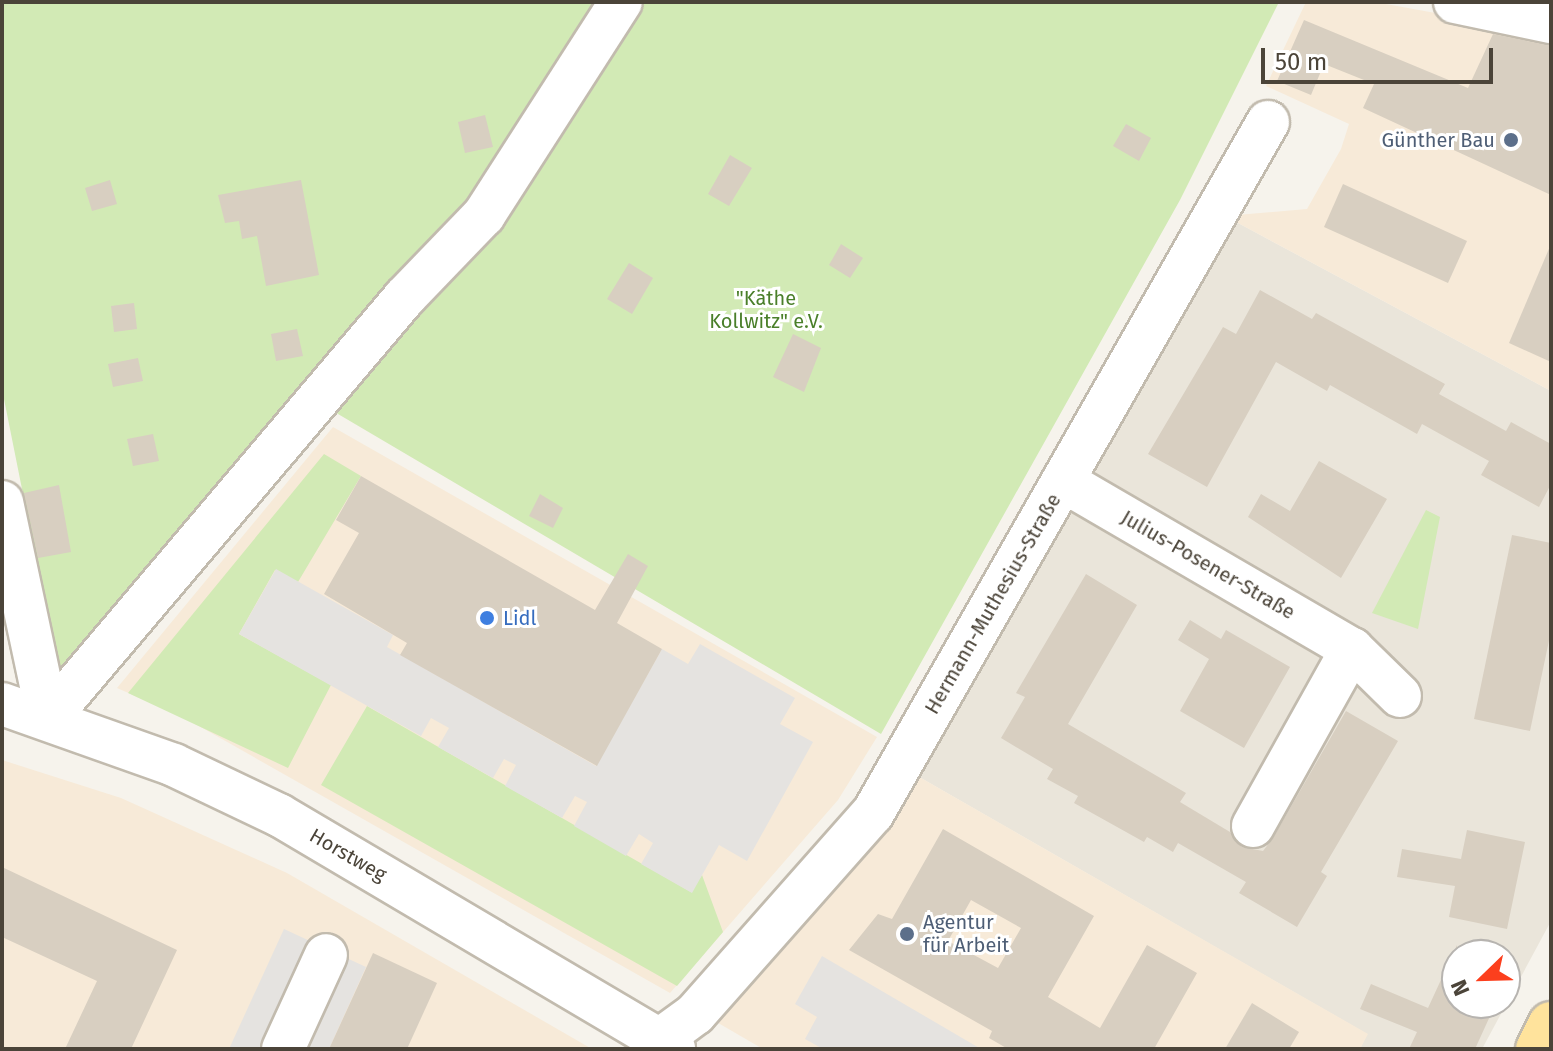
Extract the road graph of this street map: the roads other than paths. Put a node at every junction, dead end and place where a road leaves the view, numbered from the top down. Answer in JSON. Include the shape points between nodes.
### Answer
{"nodes":[{"id":1,"x":621,"y":2,"type":"edge"},
{"id":2,"x":1455,"y":2,"type":"edge"},
{"id":3,"x":1551,"y":22,"type":"edge"},
{"id":4,"x":1268,"y":122,"type":"dead end"},
{"id":5,"x":1063,"y":481,"type":"junction"},
{"id":6,"x":2,"y":502,"type":"edge"},
{"id":7,"x":1352,"y":649,"type":"junction"},
{"id":8,"x":1400,"y":696,"type":"dead end"},
{"id":9,"x":2,"y":704,"type":"edge"},
{"id":10,"x":48,"y":718,"type":"junction"},
{"id":11,"x":1253,"y":826,"type":"dead end"},
{"id":12,"x":326,"y":955,"type":"dead end"},
{"id":13,"x":1551,"y":1024,"type":"edge"},
{"id":14,"x":666,"y":1045,"type":"edge"},
{"id":15,"x":283,"y":1049,"type":"edge"},
{"id":16,"x":1538,"y":1049,"type":"edge"}],
"edges":[{"from":1,"to":10,"type":"street","via":[[484,215],[404,298]]},
{"from":2,"to":3,"type":"street"},
{"from":4,"to":5,"type":"street","name":"Hermann-Muthesius-Straße"},
{"from":5,"to":7,"type":"street","name":"Julius-Posener-Straße"},
{"from":5,"to":14,"type":"street","name":"Hermann-Muthesius-Straße","via":[[873,813]]},
{"from":6,"to":10,"type":"street"},
{"from":7,"to":8,"type":"street","name":"Julius-Posener-Straße"},
{"from":7,"to":11,"type":"street"},
{"from":9,"to":10,"type":"street","name":"Horstweg"},
{"from":10,"to":14,"type":"street","name":"Horstweg","via":[[174,765],[279,815]]},
{"from":12,"to":15,"type":"street"},
{"from":13,"to":16,"type":"main road"}]}
